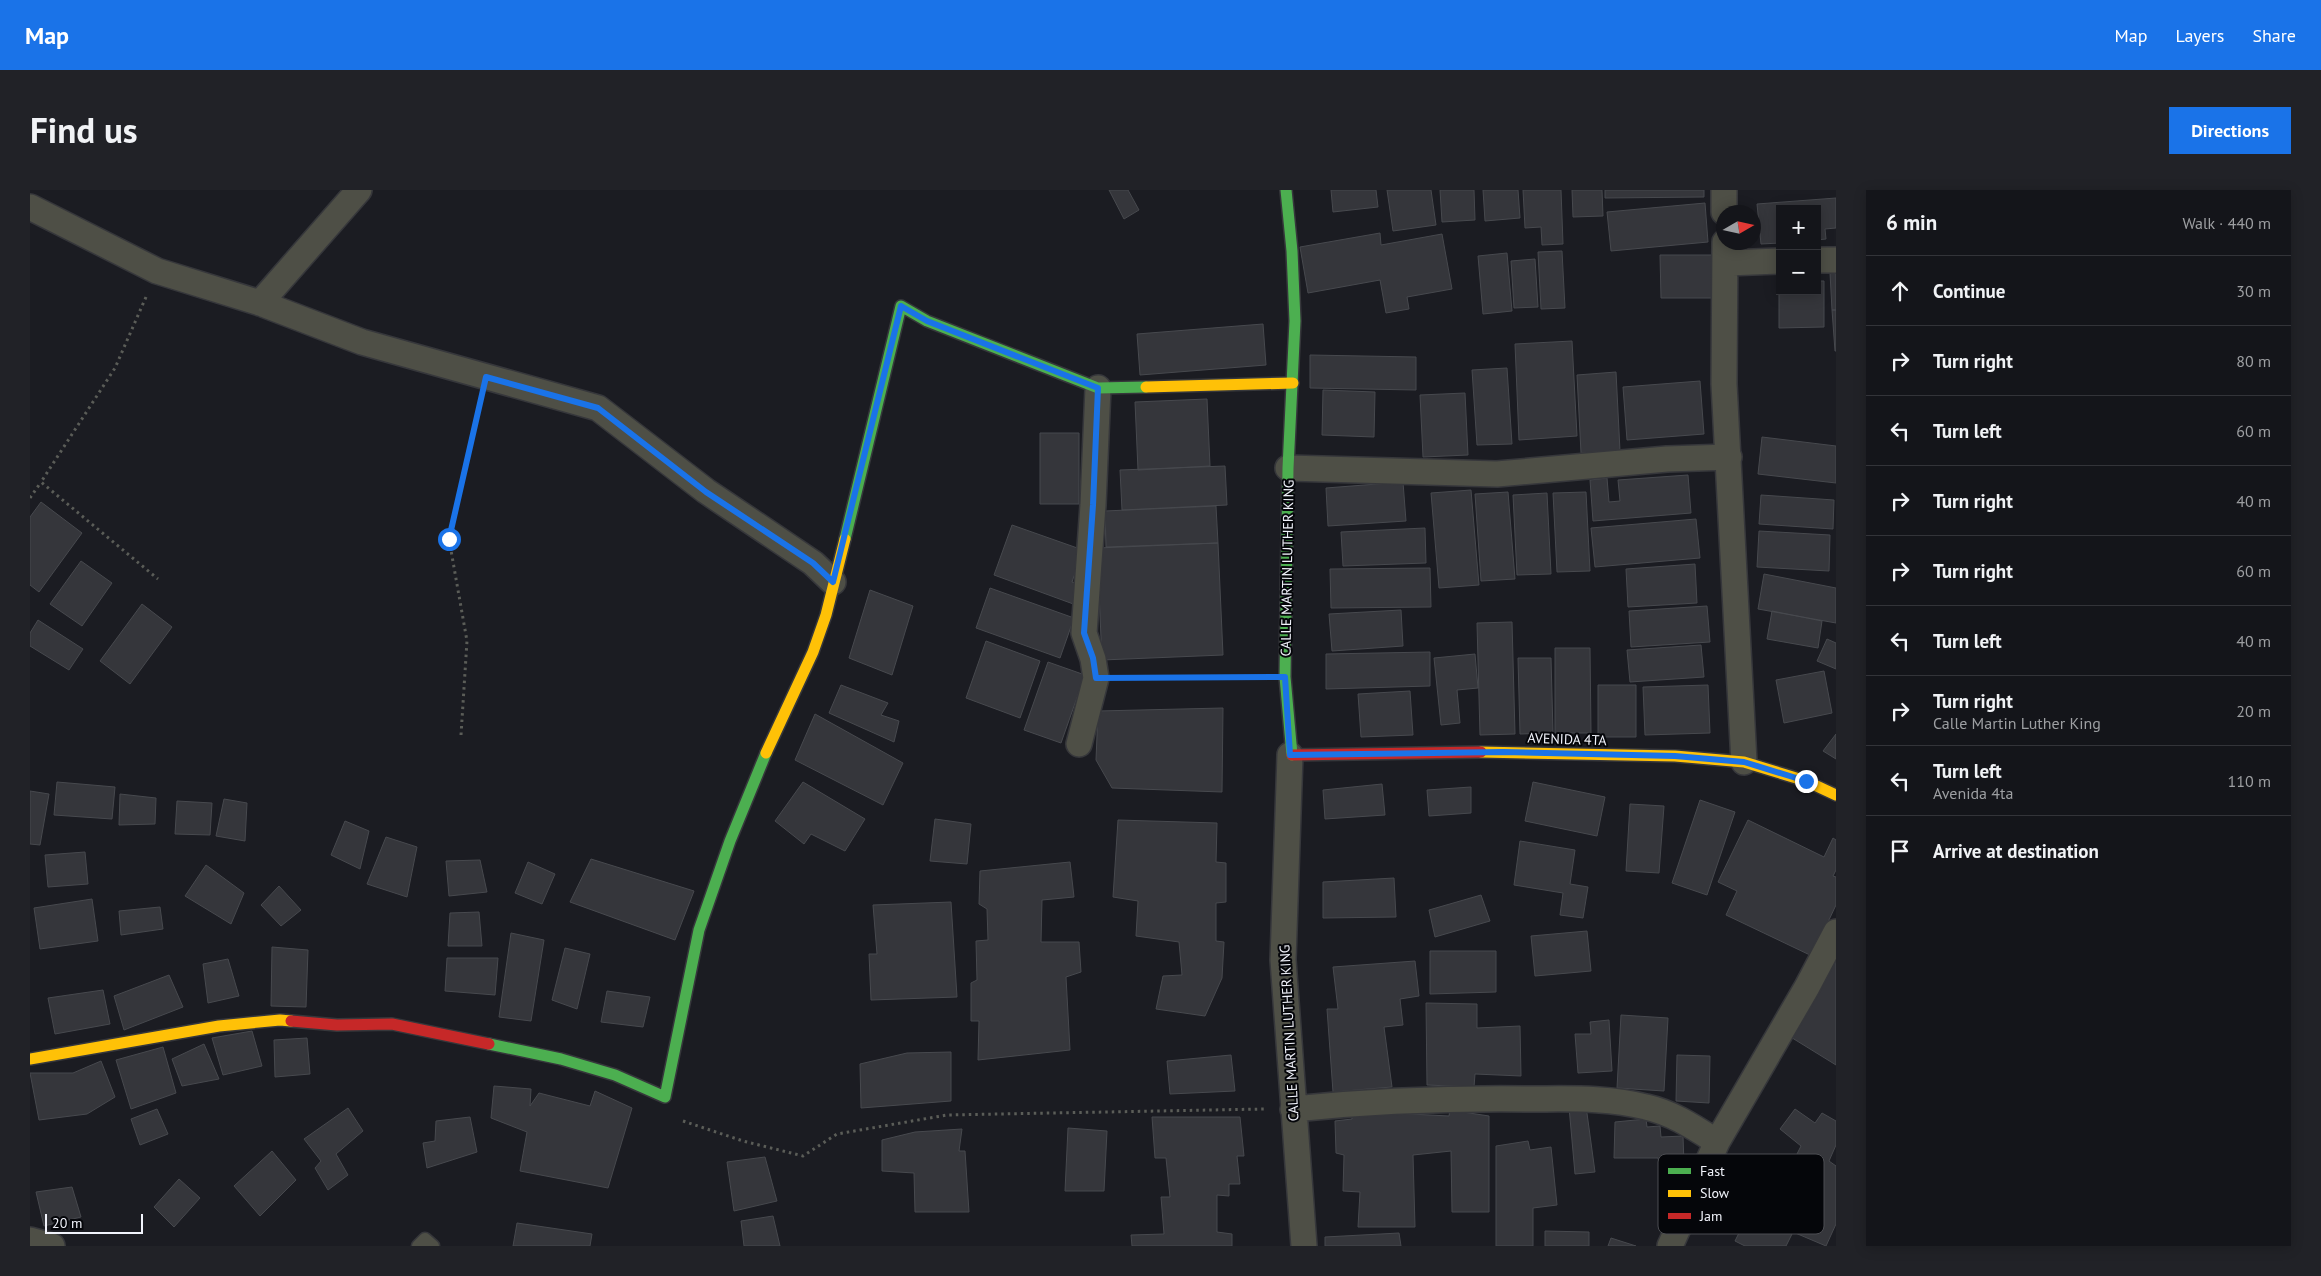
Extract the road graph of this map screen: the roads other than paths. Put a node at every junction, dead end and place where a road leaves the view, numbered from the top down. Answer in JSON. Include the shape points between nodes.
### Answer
{"nodes":[{"id":1,"x":34,"y":190,"type":"edge"},
{"id":2,"x":359,"y":190,"type":"edge"},
{"id":3,"x":1286,"y":190,"type":"edge"},
{"id":4,"x":1724,"y":190,"type":"edge"},
{"id":5,"x":30,"y":194,"type":"edge"},
{"id":6,"x":1724,"y":205,"type":"edge"},
{"id":7,"x":30,"y":207,"type":"edge"},
{"id":8,"x":1726,"y":253,"type":"edge"},
{"id":9,"x":1776,"y":260,"type":"edge"},
{"id":10,"x":1821,"y":260,"type":"edge"},
{"id":11,"x":1836,"y":260,"type":"edge"},
{"id":12,"x":260,"y":303,"type":"junction"},
{"id":13,"x":1293,"y":383,"type":"junction"},
{"id":14,"x":1098,"y":388,"type":"junction"},
{"id":15,"x":1729,"y":457,"type":"junction"},
{"id":16,"x":1288,"y":468,"type":"junction"},
{"id":17,"x":833,"y":582,"type":"junction"},
{"id":18,"x":1079,"y":744,"type":"dead end"},
{"id":19,"x":1290,"y":755,"type":"junction"},
{"id":20,"x":1744,"y":762,"type":"junction"},
{"id":21,"x":1836,"y":795,"type":"edge"},
{"id":22,"x":1836,"y":932,"type":"edge"},
{"id":23,"x":30,"y":1059,"type":"edge"},
{"id":24,"x":1293,"y":1109,"type":"junction"},
{"id":25,"x":1717,"y":1142,"type":"junction"},
{"id":26,"x":1712,"y":1154,"type":"edge"},
{"id":27,"x":1675,"y":1234,"type":"edge"},
{"id":28,"x":30,"y":1240,"type":"edge"},
{"id":29,"x":52,"y":1246,"type":"edge"},
{"id":30,"x":418,"y":1246,"type":"edge"},
{"id":31,"x":433,"y":1246,"type":"edge"},
{"id":32,"x":1304,"y":1246,"type":"edge"},
{"id":33,"x":1670,"y":1246,"type":"edge"}],
"edges":[{"from":1,"to":5,"type":"street"},
{"from":2,"to":12,"type":"street"},
{"from":3,"to":13,"type":"street","name":"CALLE MARTIN LUTHER KING","via":[[1295,321]]},
{"from":4,"to":6,"type":"street"},
{"from":7,"to":12,"type":"street","via":[[157,272]]},
{"from":8,"to":9,"type":"street"},
{"from":8,"to":15,"type":"street","via":[[1724,384]]},
{"from":10,"to":11,"type":"street"},
{"from":12,"to":17,"type":"street","via":[[362,342],[598,408],[706,492],[813,563]]},
{"from":13,"to":14,"type":"street"},
{"from":13,"to":16,"type":"street","name":"CALLE MARTIN LUTHER KING"},
{"from":14,"to":17,"type":"street","via":[[927,321],[901,306]]},
{"from":14,"to":18,"type":"street","via":[[1084,633],[1096,678]]},
{"from":15,"to":16,"type":"street","via":[[1667,459],[1497,474]]},
{"from":15,"to":20,"type":"street"},
{"from":16,"to":19,"type":"street","name":"CALLE MARTIN LUTHER KING","via":[[1285,677]]},
{"from":17,"to":23,"type":"street","via":[[813,652],[759,769],[699,930],[665,1097],[615,1075],[561,1059],[392,1024],[338,1025],[280,1020],[228,1025]]},
{"from":19,"to":20,"type":"street","name":"AVENIDA 4TA","via":[[1503,752],[1675,756]]},
{"from":19,"to":24,"type":"street","name":"CALLE MARTIN LUTHER KING","via":[[1282,960]]},
{"from":20,"to":21,"type":"street","name":"AVENIDA 4TA","via":[[1806,781]]},
{"from":22,"to":25,"type":"street"},
{"from":24,"to":25,"type":"street","via":[[1444,1098],[1612,1099],[1681,1119]]},
{"from":24,"to":32,"type":"street","name":"CALLE MARTIN LUTHER KING"},
{"from":25,"to":26,"type":"street"},
{"from":27,"to":33,"type":"street"},
{"from":28,"to":29,"type":"street"},
{"from":30,"to":31,"type":"lane","via":[[426,1239]]}]}
